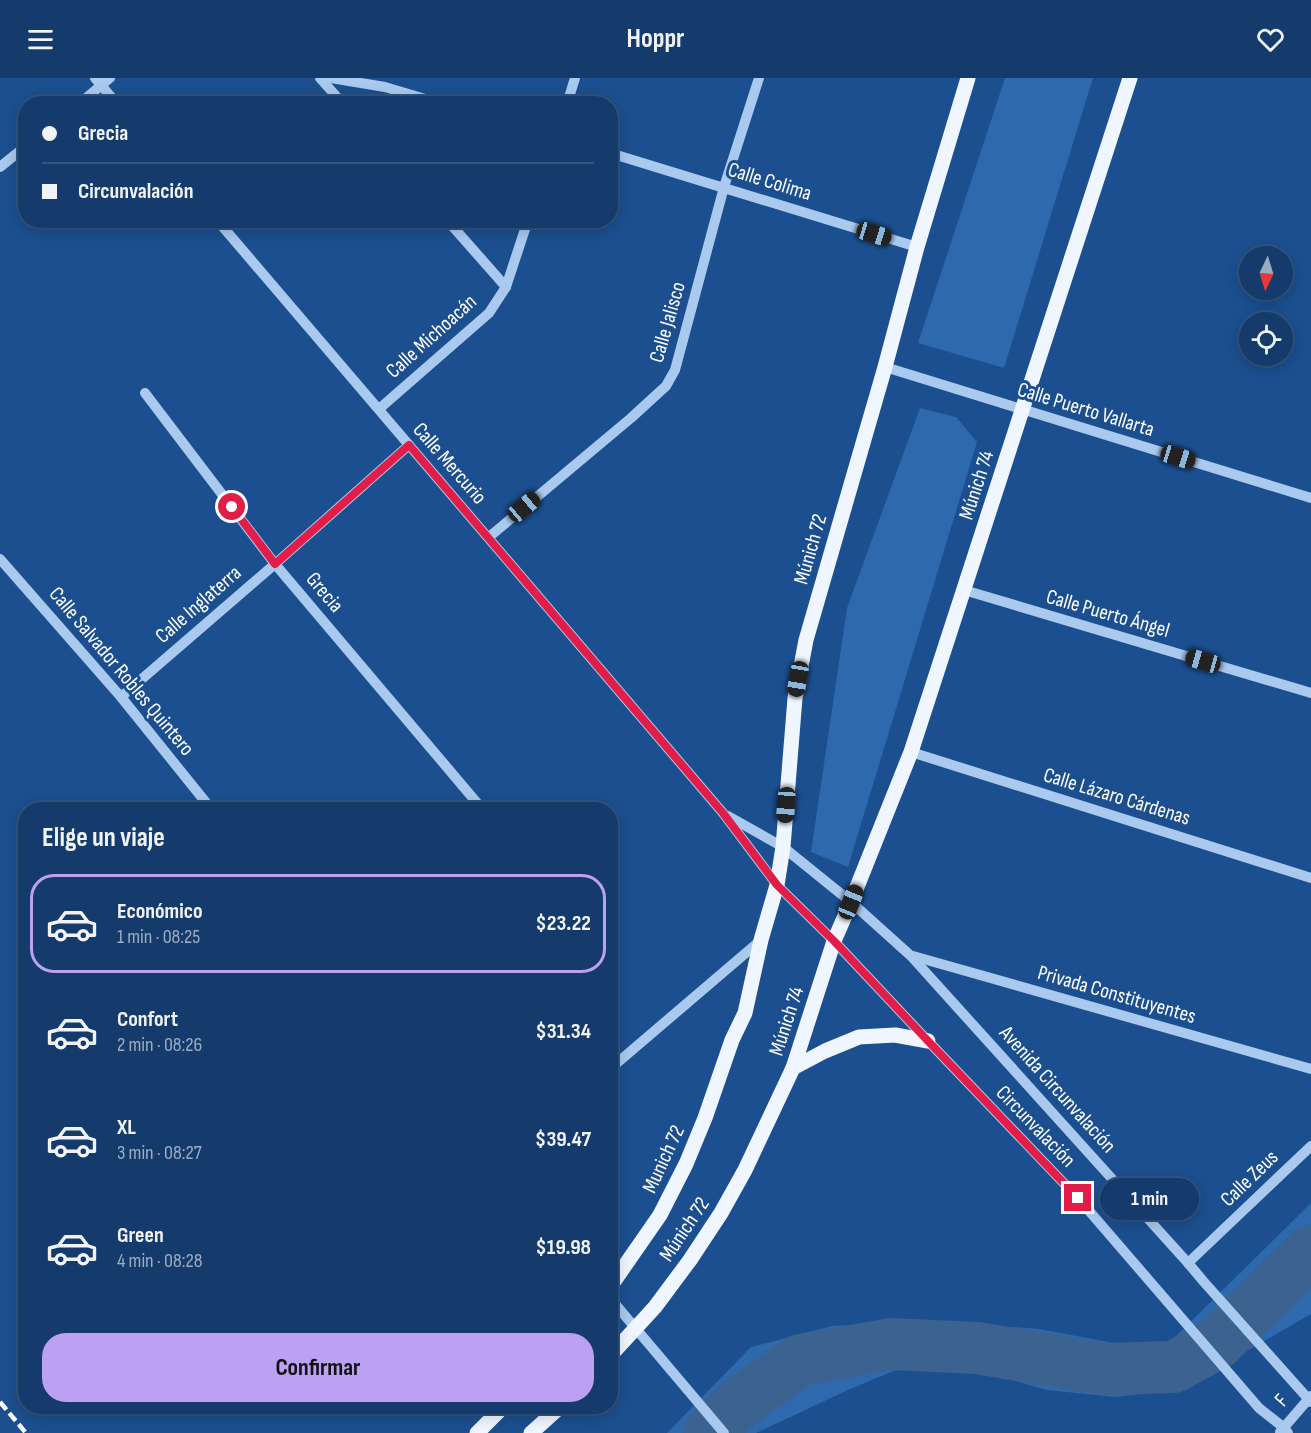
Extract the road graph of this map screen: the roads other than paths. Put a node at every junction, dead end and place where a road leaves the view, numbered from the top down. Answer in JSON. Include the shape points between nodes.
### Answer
{"nodes":[{"id":1,"x":320,"y":78,"type":"edge"},
{"id":2,"x":331,"y":78,"type":"edge"},
{"id":3,"x":574,"y":78,"type":"edge"},
{"id":4,"x":759,"y":78,"type":"edge"},
{"id":5,"x":968,"y":78,"type":"edge"},
{"id":6,"x":1130,"y":78,"type":"edge"},
{"id":7,"x":102,"y":80,"type":"edge"},
{"id":8,"x":386,"y":82,"type":"edge"},
{"id":9,"x":87,"y":96,"type":"edge"},
{"id":10,"x":112,"y":96,"type":"edge"},
{"id":11,"x":336,"y":96,"type":"edge"},
{"id":12,"x":422,"y":96,"type":"edge"},
{"id":13,"x":569,"y":96,"type":"edge"},
{"id":14,"x":18,"y":153,"type":"edge"},
{"id":15,"x":618,"y":155,"type":"edge"},
{"id":16,"x":0,"y":167,"type":"edge"},
{"id":17,"x":724,"y":187,"type":"junction"},
{"id":18,"x":225,"y":228,"type":"edge"},
{"id":19,"x":454,"y":228,"type":"edge"},
{"id":20,"x":525,"y":228,"type":"edge"},
{"id":21,"x":916,"y":248,"type":"junction"},
{"id":22,"x":506,"y":287,"type":"junction"},
{"id":23,"x":885,"y":366,"type":"junction"},
{"id":24,"x":145,"y":393,"type":"dead end"},
{"id":25,"x":379,"y":409,"type":"junction"},
{"id":26,"x":1023,"y":410,"type":"junction"},
{"id":27,"x":409,"y":445,"type":"junction"},
{"id":28,"x":1311,"y":498,"type":"edge"},
{"id":29,"x":489,"y":537,"type":"junction"},
{"id":30,"x":0,"y":559,"type":"edge"},
{"id":31,"x":275,"y":564,"type":"junction"},
{"id":32,"x":964,"y":590,"type":"junction"},
{"id":33,"x":1311,"y":693,"type":"edge"},
{"id":34,"x":121,"y":697,"type":"junction"},
{"id":35,"x":911,"y":752,"type":"junction"},
{"id":36,"x":206,"y":802,"type":"edge"},
{"id":37,"x":476,"y":802,"type":"edge"},
{"id":38,"x":723,"y":813,"type":"junction"},
{"id":39,"x":783,"y":847,"type":"junction"},
{"id":40,"x":1311,"y":878,"type":"edge"},
{"id":41,"x":777,"y":885,"type":"junction"},
{"id":42,"x":851,"y":902,"type":"junction"},
{"id":43,"x":761,"y":940,"type":"junction"},
{"id":44,"x":834,"y":941,"type":"junction"},
{"id":45,"x":911,"y":956,"type":"junction"},
{"id":46,"x":732,"y":1040,"type":"joint"},
{"id":47,"x":928,"y":1041,"type":"junction"},
{"id":48,"x":618,"y":1062,"type":"edge"},
{"id":49,"x":793,"y":1068,"type":"junction"},
{"id":50,"x":1311,"y":1069,"type":"edge"},
{"id":51,"x":772,"y":1112,"type":"joint"},
{"id":52,"x":1311,"y":1146,"type":"edge"},
{"id":53,"x":1188,"y":1263,"type":"junction"},
{"id":54,"x":618,"y":1275,"type":"edge"},
{"id":55,"x":618,"y":1308,"type":"edge"},
{"id":56,"x":618,"y":1347,"type":"edge"},
{"id":57,"x":1310,"y":1399,"type":"edge"},
{"id":58,"x":496,"y":1414,"type":"edge"},
{"id":59,"x":552,"y":1414,"type":"edge"},
{"id":60,"x":1283,"y":1431,"type":"edge"},
{"id":61,"x":477,"y":1433,"type":"edge"},
{"id":62,"x":531,"y":1433,"type":"edge"},
{"id":63,"x":724,"y":1433,"type":"edge"}],
"edges":[{"from":1,"to":11,"type":"street"},
{"from":2,"to":8,"type":"street"},
{"from":3,"to":13,"type":"street"},
{"from":4,"to":17,"type":"street","name":"Calle Jalisco"},
{"from":5,"to":21,"type":"main road","name":"Múnich 72"},
{"from":6,"to":26,"type":"main road","name":"Múnich 74"},
{"from":7,"to":9,"type":"street"},
{"from":7,"to":10,"type":"street"},
{"from":8,"to":12,"type":"street"},
{"from":14,"to":16,"type":"street"},
{"from":15,"to":17,"type":"street","name":"Calle Colima"},
{"from":17,"to":21,"type":"street","name":"Calle Colima"},
{"from":17,"to":29,"type":"street","name":"Calle Jalisco","via":[[675,370],[666,386]]},
{"from":18,"to":25,"type":"street","name":"Calle Mercurio"},
{"from":19,"to":22,"type":"street"},
{"from":20,"to":22,"type":"street","name":"Calle Michoacán"},
{"from":21,"to":23,"type":"main road","name":"Múnich 72"},
{"from":22,"to":25,"type":"street","name":"Calle Michoacán","via":[[489,313]]},
{"from":23,"to":26,"type":"street","name":"Calle Puerto Vallarta"},
{"from":23,"to":39,"type":"main road","name":"Múnich 72","via":[[806,640],[795,698]]},
{"from":24,"to":31,"type":"street","name":"Grecia"},
{"from":25,"to":27,"type":"street","name":"Calle Mercurio"},
{"from":26,"to":28,"type":"street","name":"Calle Puerto Vallarta"},
{"from":26,"to":32,"type":"main road","name":"Múnich 74"},
{"from":27,"to":29,"type":"street","name":"Calle Mercurio"},
{"from":27,"to":31,"type":"street","name":"Calle Inglaterra"},
{"from":29,"to":38,"type":"street","name":"Calle Mercurio"},
{"from":30,"to":34,"type":"street","name":"Calle Salvador Robles Quintero"},
{"from":31,"to":34,"type":"street","name":"Calle Inglaterra"},
{"from":31,"to":37,"type":"street","name":"Grecia"},
{"from":32,"to":33,"type":"street","name":"Calle Puerto Ángel"},
{"from":32,"to":35,"type":"main road","name":"Múnich 74"},
{"from":34,"to":36,"type":"street","name":"Calle Salvador Robles Quintero"},
{"from":35,"to":40,"type":"street","name":"Calle Lázaro Cárdenas"},
{"from":35,"to":42,"type":"main road","name":"Múnich 74"},
{"from":38,"to":39,"type":"street","name":"Calle Mercurio"},
{"from":38,"to":41,"type":"street","name":"Calle Mercurio"},
{"from":39,"to":41,"type":"main road","name":"Múnich 72"},
{"from":39,"to":42,"type":"street","name":"Avenida Circunvalación"},
{"from":41,"to":43,"type":"main road","name":"Múnich 72"},
{"from":41,"to":44,"type":"street","name":"Circunvalación"},
{"from":42,"to":44,"type":"main road","name":"Múnich 74"},
{"from":42,"to":45,"type":"street","name":"Avenida Circunvalación"},
{"from":43,"to":46,"type":"main road","name":"Múnich 72","via":[[745,1013]]},
{"from":43,"to":48,"type":"street"},
{"from":44,"to":47,"type":"street","name":"Circunvalación"},
{"from":44,"to":49,"type":"main road","name":"Múnich 74"},
{"from":45,"to":50,"type":"street","name":"Privada Constituyentes"},
{"from":45,"to":53,"type":"street","name":"Avenida Circunvalación"},
{"from":46,"to":54,"type":"main road","name":"Munich 72","via":[[686,1164],[660,1215]]},
{"from":47,"to":49,"type":"main road","via":[[896,1035],[859,1037]]},
{"from":47,"to":60,"type":"street","name":"Circunvalación","via":[[1078,1198]]},
{"from":49,"to":51,"type":"main road","name":"Múnich 74"},
{"from":51,"to":56,"type":"main road","name":"Múnich 72","via":[[721,1213],[655,1307]]},
{"from":52,"to":53,"type":"street","name":"Calle Zeus"},
{"from":53,"to":57,"type":"street","name":"Avenida Circunvalación"},
{"from":55,"to":63,"type":"street"},
{"from":57,"to":60,"type":"street","name":"F"},
{"from":58,"to":61,"type":"main road"},
{"from":59,"to":62,"type":"main road"}]}
